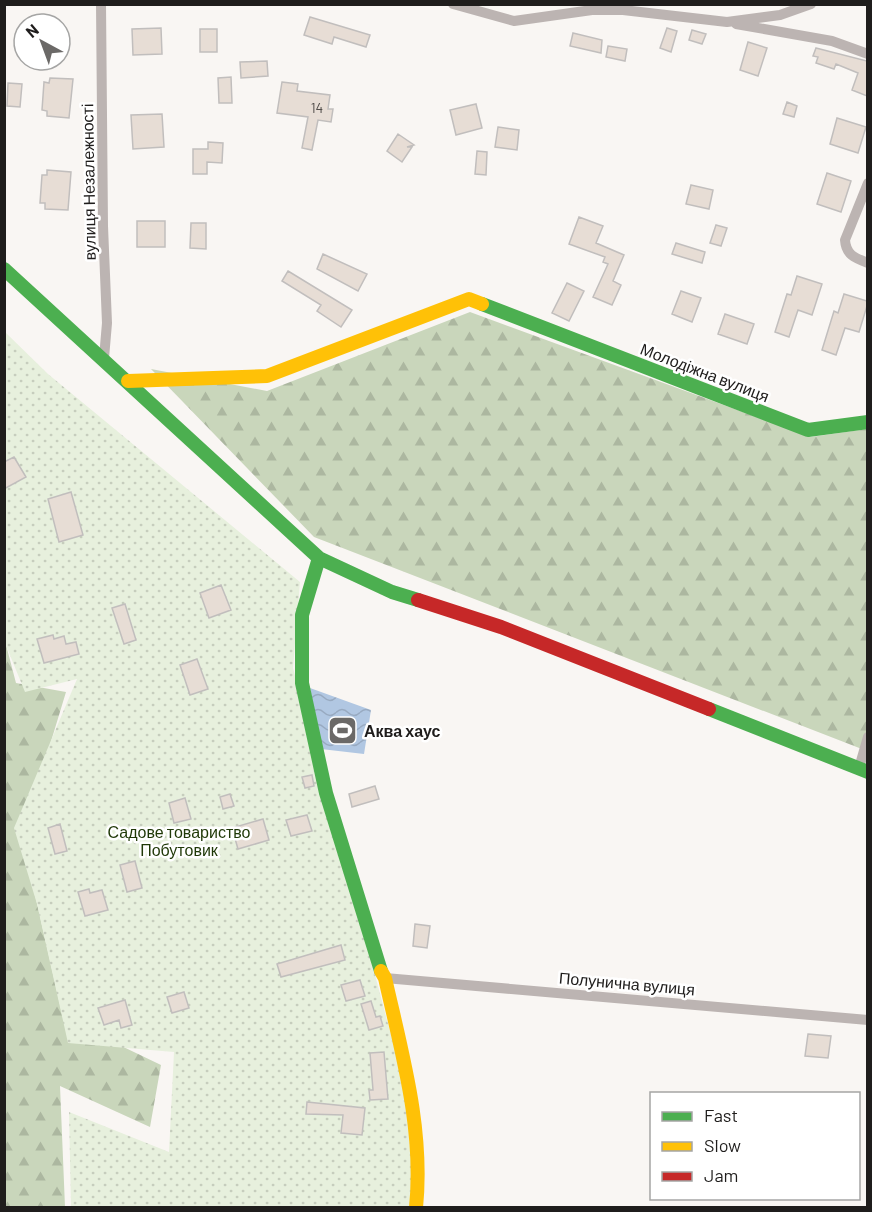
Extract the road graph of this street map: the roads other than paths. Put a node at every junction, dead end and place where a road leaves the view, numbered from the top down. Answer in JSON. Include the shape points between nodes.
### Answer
{"nodes":[{"id":1,"x":101,"y":4,"type":"edge"},
{"id":2,"x":453,"y":4,"type":"edge"},
{"id":3,"x":812,"y":4,"type":"edge"},
{"id":4,"x":727,"y":22,"type":"junction"},
{"id":5,"x":867,"y":54,"type":"edge"},
{"id":6,"x":867,"y":183,"type":"edge"},
{"id":7,"x":867,"y":263,"type":"edge"},
{"id":8,"x":4,"y":269,"type":"edge"},
{"id":9,"x":105,"y":358,"type":"junction"},
{"id":10,"x":128,"y":381,"type":"junction"},
{"id":11,"x":867,"y":422,"type":"edge"},
{"id":12,"x":320,"y":558,"type":"junction"},
{"id":13,"x":867,"y":737,"type":"edge"},
{"id":14,"x":863,"y":770,"type":"edge"},
{"id":15,"x":385,"y":978,"type":"junction"},
{"id":16,"x":867,"y":1020,"type":"edge"},
{"id":17,"x":416,"y":1208,"type":"edge"}],
"edges":[{"from":1,"to":9,"type":"street","name":"вулиця Незалежності"},
{"from":2,"to":4,"type":"street","via":[[514,21],[602,10]]},
{"from":3,"to":4,"type":"street","via":[[780,15]]},
{"from":4,"to":5,"type":"street","via":[[832,41]]},
{"from":6,"to":7,"type":"street","via":[[845,240],[853,257]]},
{"from":8,"to":9,"type":"street"},
{"from":9,"to":10,"type":"street"},
{"from":10,"to":11,"type":"street","name":"Молодіжна вулиця","via":[[267,376],[469,299],[808,430]]},
{"from":10,"to":12,"type":"street"},
{"from":12,"to":14,"type":"street","via":[[392,592],[501,627]]},
{"from":12,"to":15,"type":"street","via":[[302,615],[302,682],[326,793],[378,966]]},
{"from":13,"to":14,"type":"street"},
{"from":15,"to":16,"type":"street","name":"Полунична вулиця"},
{"from":15,"to":17,"type":"street","via":[[419,1144],[420,1188]]}]}
